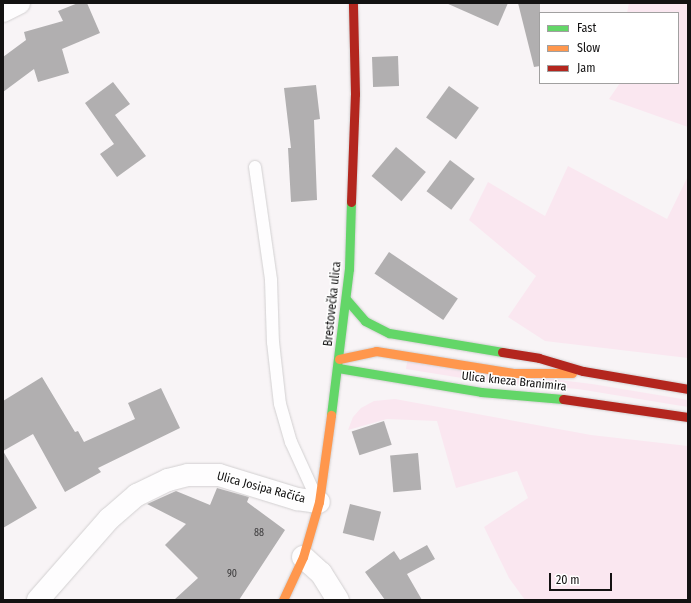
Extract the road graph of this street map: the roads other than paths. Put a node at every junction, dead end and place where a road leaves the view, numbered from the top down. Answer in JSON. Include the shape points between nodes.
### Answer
{"nodes":[{"id":1,"x":18,"y":3,"type":"edge"},
{"id":2,"x":353,"y":3,"type":"edge"},
{"id":3,"x":3,"y":11,"type":"edge"},
{"id":4,"x":255,"y":166,"type":"dead end"},
{"id":5,"x":346,"y":300,"type":"junction"},
{"id":6,"x":339,"y":359,"type":"junction"},
{"id":7,"x":338,"y":368,"type":"junction"},
{"id":8,"x":583,"y":371,"type":"junction"},
{"id":9,"x":688,"y":389,"type":"edge"},
{"id":10,"x":688,"y":417,"type":"edge"},
{"id":11,"x":319,"y":502,"type":"junction"},
{"id":12,"x":303,"y":557,"type":"junction"},
{"id":13,"x":38,"y":600,"type":"edge"},
{"id":14,"x":282,"y":600,"type":"edge"},
{"id":15,"x":338,"y":600,"type":"edge"}],
"edges":[{"from":1,"to":3,"type":"street"},
{"from":2,"to":5,"type":"street","name":"Brestovečka ulica","via":[[355,94]]},
{"from":4,"to":11,"type":"lane","via":[[271,280],[273,342],[280,404],[291,442]]},
{"from":5,"to":6,"type":"street","name":"Brestovečka ulica"},
{"from":5,"to":8,"type":"street","name":"Ulica kneza Branimira","via":[[365,321],[389,333],[539,358]]},
{"from":6,"to":7,"type":"street","name":"Brestovečka ulica"},
{"from":6,"to":8,"type":"street","name":"Ulica kneza Branimira","via":[[358,352],[376,351],[513,374],[539,375]]},
{"from":7,"to":10,"type":"street","name":"Ulica kneza Branimira","via":[[481,392],[575,400]]},
{"from":7,"to":11,"type":"street","name":"Brestovečka ulica"},
{"from":8,"to":9,"type":"street","name":"Ulica kneza Branimira"},
{"from":11,"to":12,"type":"street","name":"Brestovečka ulica"},
{"from":11,"to":13,"type":"street","name":"Ulica Josipa Račića","via":[[297,499],[220,475],[188,475],[168,480],[137,495],[109,518]]},
{"from":12,"to":14,"type":"street","name":"Brestovečka ulica"},
{"from":12,"to":15,"type":"street","via":[[321,573]]}]}
